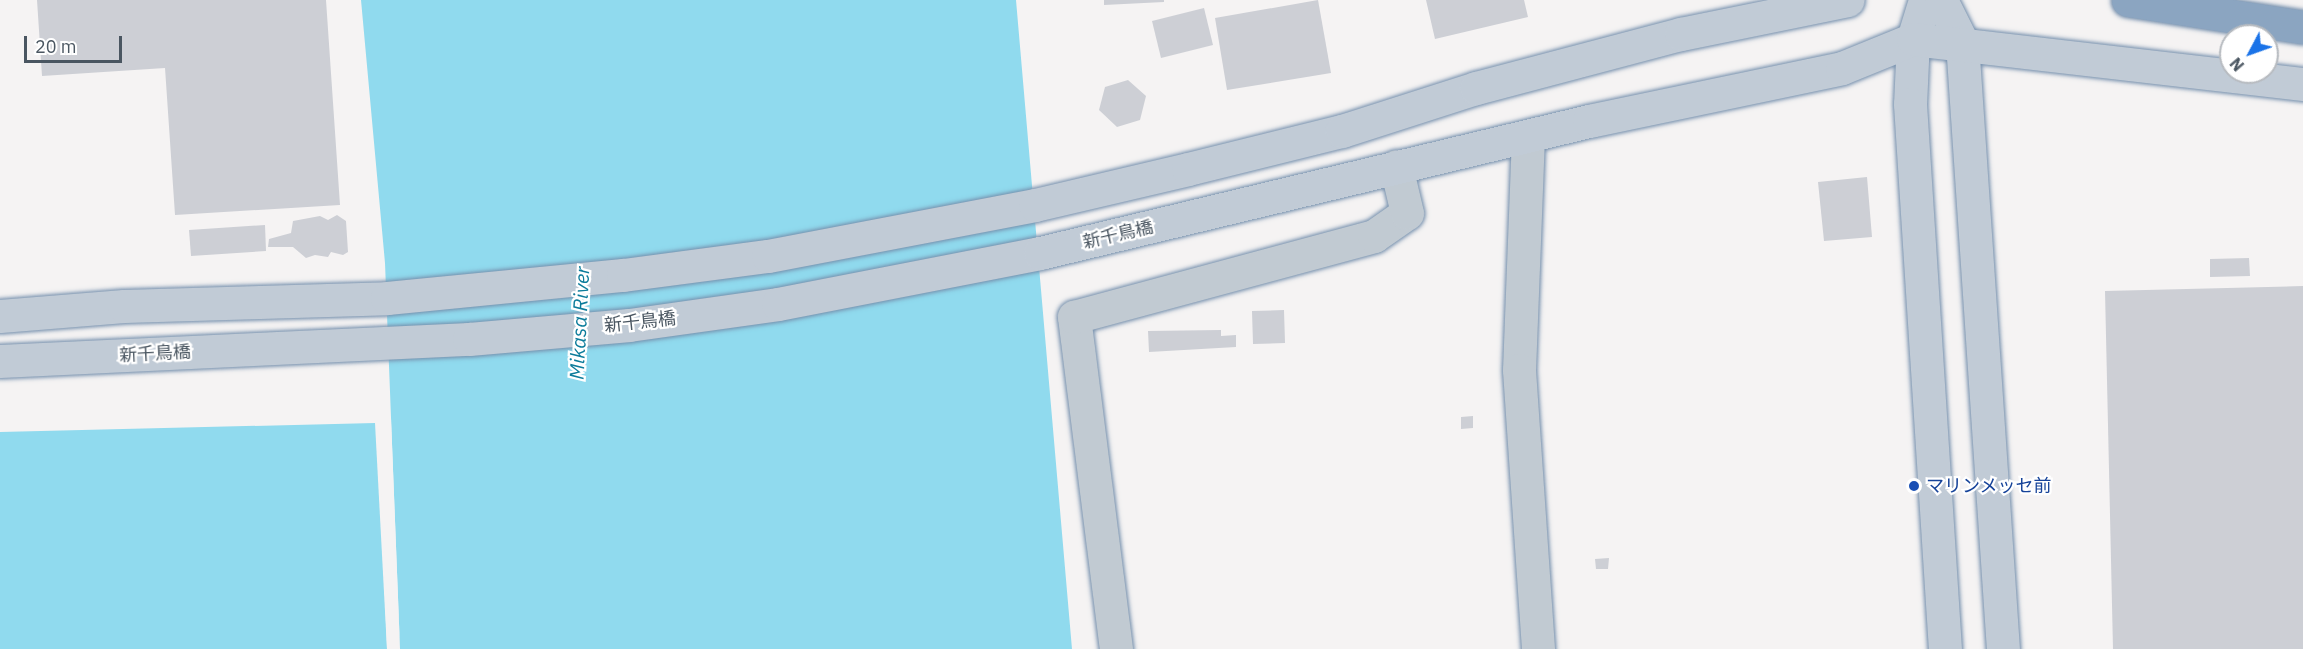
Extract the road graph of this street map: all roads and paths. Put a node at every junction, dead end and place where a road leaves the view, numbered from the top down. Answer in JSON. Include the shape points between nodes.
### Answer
{"nodes":[{"id":1,"x":1848,"y":0,"type":"edge"},
{"id":2,"x":1925,"y":0,"type":"edge"},
{"id":3,"x":1941,"y":0,"type":"edge"},
{"id":4,"x":2128,"y":0,"type":"edge"},
{"id":5,"x":2134,"y":0,"type":"edge"},
{"id":6,"x":2252,"y":6,"type":"edge"},
{"id":7,"x":2303,"y":21,"type":"edge"},
{"id":8,"x":2303,"y":27,"type":"edge"},
{"id":9,"x":1913,"y":39,"type":"junction"},
{"id":10,"x":1962,"y":42,"type":"junction"},
{"id":11,"x":2303,"y":84,"type":"edge"},
{"id":12,"x":1528,"y":136,"type":"junction"},
{"id":13,"x":1396,"y":165,"type":"junction"},
{"id":14,"x":0,"y":316,"type":"edge"},
{"id":15,"x":0,"y":361,"type":"edge"},
{"id":16,"x":1116,"y":649,"type":"edge"},
{"id":17,"x":1538,"y":649,"type":"edge"},
{"id":18,"x":1945,"y":649,"type":"edge"},
{"id":19,"x":2003,"y":649,"type":"edge"}],
"edges":[{"from":1,"to":14,"type":"street","via":[[1670,37],[1476,88],[1342,131],[1188,170],[906,231],[768,256],[387,298],[124,306]]},
{"from":2,"to":9,"type":"street"},
{"from":3,"to":10,"type":"street"},
{"from":4,"to":8,"type":"highway"},
{"from":5,"to":6,"type":"street"},
{"from":6,"to":7,"type":"street"},
{"from":9,"to":10,"type":"street"},
{"from":9,"to":12,"type":"street","name":"新千鳥橋","via":[[1842,68]]},
{"from":9,"to":18,"type":"street","via":[[1910,104]]},
{"from":10,"to":11,"type":"street"},
{"from":10,"to":19,"type":"street"},
{"from":12,"to":13,"type":"street","name":"新千鳥橋"},
{"from":12,"to":17,"type":"street","via":[[1519,370]]},
{"from":13,"to":15,"type":"street","name":"新千鳥橋","via":[[1199,216],[912,279],[778,304],[629,325],[469,339]]},
{"from":13,"to":16,"type":"street","via":[[1407,213],[1374,236],[1074,316]]}]}
